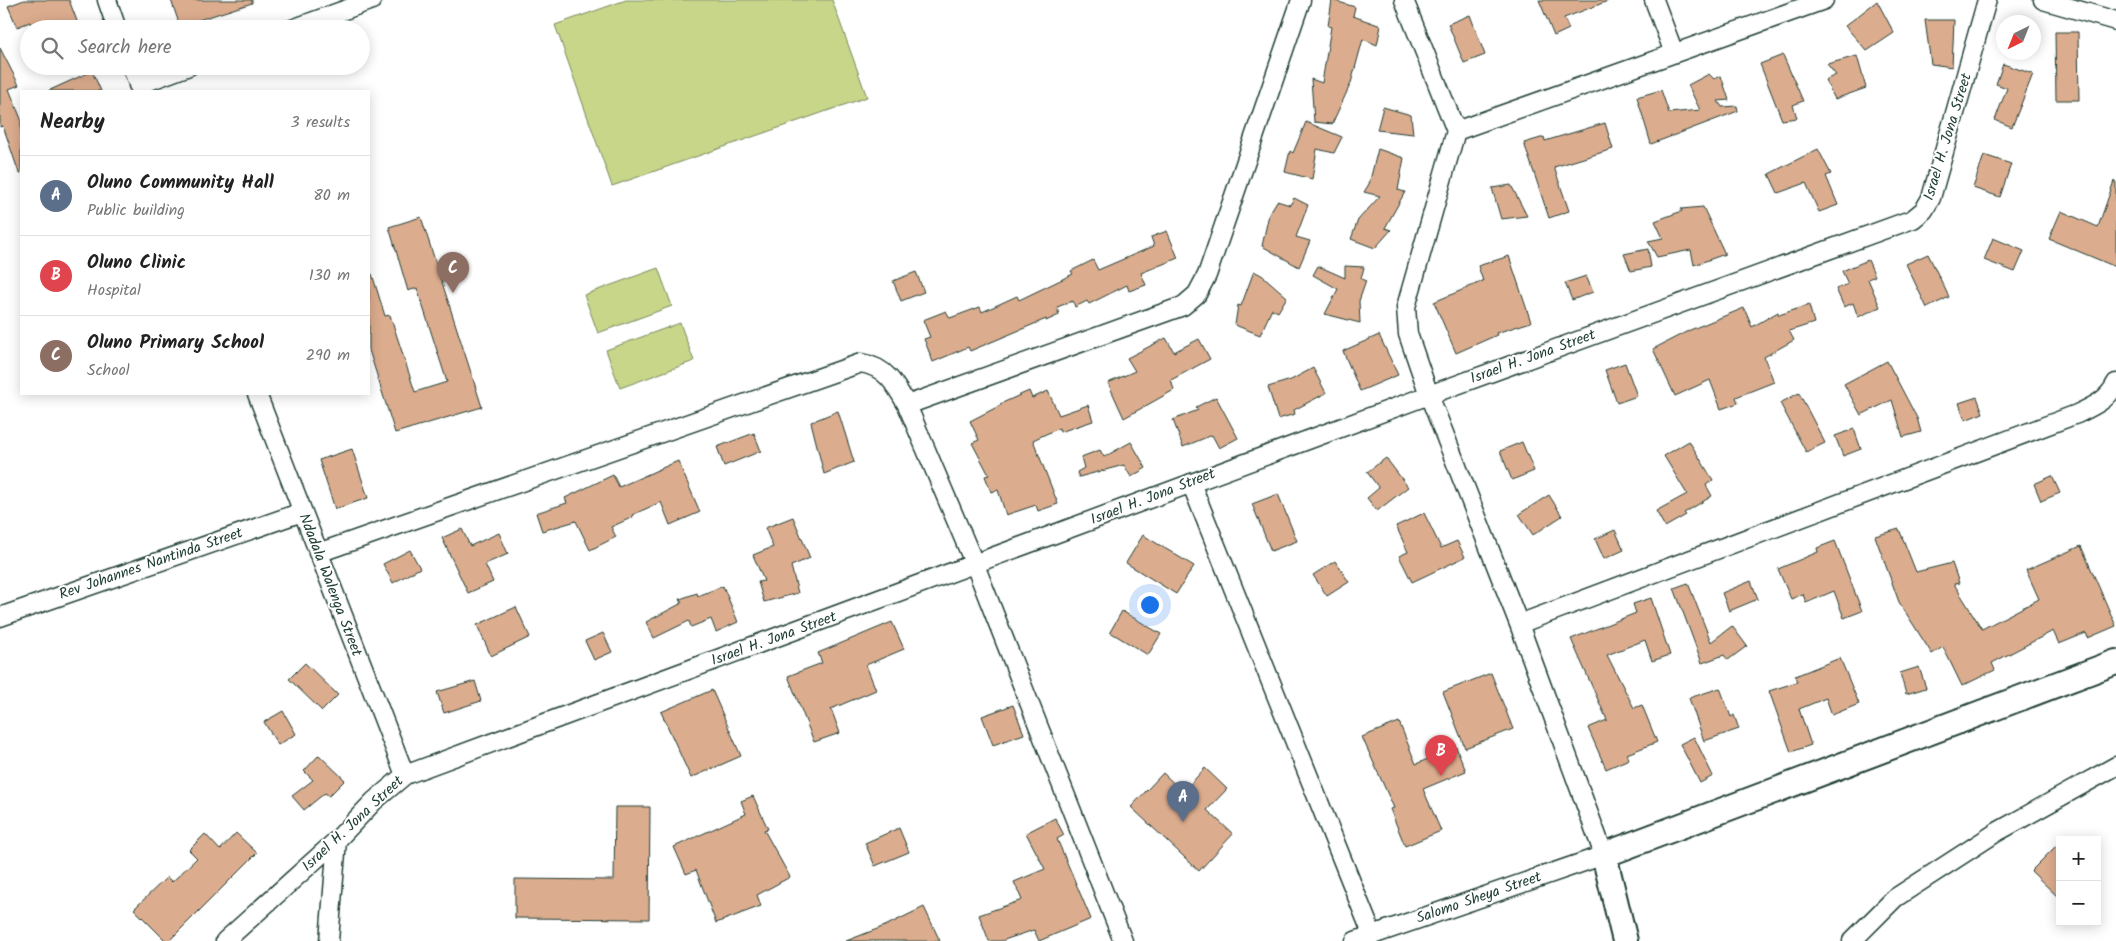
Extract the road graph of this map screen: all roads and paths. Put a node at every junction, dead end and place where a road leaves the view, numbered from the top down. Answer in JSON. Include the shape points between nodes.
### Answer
{"nodes":[{"id":1,"x":107,"y":0,"type":"edge"},
{"id":2,"x":372,"y":0,"type":"edge"},
{"id":3,"x":1301,"y":0,"type":"edge"},
{"id":4,"x":1404,"y":0,"type":"edge"},
{"id":5,"x":1654,"y":0,"type":"edge"},
{"id":6,"x":1824,"y":0,"type":"edge"},
{"id":7,"x":1987,"y":0,"type":"edge"},
{"id":8,"x":2043,"y":0,"type":"edge"},
{"id":9,"x":115,"y":20,"type":"edge"},
{"id":10,"x":317,"y":20,"type":"edge"},
{"id":11,"x":2116,"y":21,"type":"edge"},
{"id":12,"x":1674,"y":53,"type":"junction"},
{"id":13,"x":135,"y":75,"type":"edge"},
{"id":14,"x":169,"y":75,"type":"edge"},
{"id":15,"x":140,"y":88,"type":"edge"},
{"id":16,"x":1456,"y":131,"type":"junction"},
{"id":17,"x":2116,"y":383,"type":"edge"},
{"id":18,"x":257,"y":395,"type":"edge"},
{"id":19,"x":1429,"y":395,"type":"junction"},
{"id":20,"x":907,"y":404,"type":"junction"},
{"id":21,"x":1191,"y":483,"type":"junction"},
{"id":22,"x":302,"y":512,"type":"junction"},
{"id":23,"x":318,"y":553,"type":"junction"},
{"id":24,"x":975,"y":565,"type":"junction"},
{"id":25,"x":0,"y":617,"type":"edge"},
{"id":26,"x":1519,"y":624,"type":"junction"},
{"id":27,"x":2116,"y":662,"type":"edge"},
{"id":28,"x":2116,"y":766,"type":"edge"},
{"id":29,"x":405,"y":775,"type":"junction"},
{"id":30,"x":337,"y":840,"type":"junction"},
{"id":31,"x":1604,"y":855,"type":"junction"},
{"id":32,"x":1363,"y":938,"type":"edge"},
{"id":33,"x":225,"y":941,"type":"edge"},
{"id":34,"x":330,"y":941,"type":"edge"},
{"id":35,"x":1123,"y":941,"type":"edge"},
{"id":36,"x":1625,"y":941,"type":"edge"},
{"id":37,"x":1852,"y":941,"type":"edge"}],
"edges":[{"from":1,"to":9,"type":"street"},
{"from":2,"to":10,"type":"street"},
{"from":3,"to":20,"type":"street","via":[[1207,275],[1197,294],[1183,306]]},
{"from":4,"to":16,"type":"street"},
{"from":5,"to":12,"type":"street"},
{"from":6,"to":12,"type":"street"},
{"from":7,"to":19,"type":"street","name":"Israel H. Jona Street","via":[[1931,198],[1913,219]]},
{"from":8,"to":11,"type":"street"},
{"from":12,"to":16,"type":"street"},
{"from":13,"to":15,"type":"street"},
{"from":14,"to":15,"type":"street"},
{"from":16,"to":19,"type":"street","via":[[1406,307],[1408,334]]},
{"from":17,"to":26,"type":"street","via":[[2111,393],[2096,405],[2077,414]]},
{"from":18,"to":22,"type":"street","name":"Ndadala Walenga Street"},
{"from":19,"to":21,"type":"street","name":"Israel H. Jona Street"},
{"from":19,"to":26,"type":"street"},
{"from":20,"to":23,"type":"street","via":[[885,372],[861,363]]},
{"from":20,"to":24,"type":"street"},
{"from":21,"to":24,"type":"street","name":"Israel H. Jona Street"},
{"from":21,"to":32,"type":"street"},
{"from":22,"to":23,"type":"street","name":"Ndadala Walenga Street"},
{"from":22,"to":25,"type":"street","name":"Rev Johannes Nantinda Street"},
{"from":23,"to":29,"type":"street","name":"Ndadala Walenga Street"},
{"from":24,"to":29,"type":"street","name":"Israel H. Jona Street"},
{"from":24,"to":35,"type":"street"},
{"from":26,"to":31,"type":"street"},
{"from":27,"to":31,"type":"street"},
{"from":28,"to":37,"type":"street","via":[[1997,832],[1895,898]]},
{"from":29,"to":30,"type":"street","name":"Israel H. Jona Street","via":[[374,801]]},
{"from":30,"to":33,"type":"street","name":"Israel H. Jona Street"},
{"from":30,"to":34,"type":"street"},
{"from":31,"to":32,"type":"street","name":"Salomo Sheya Street"},
{"from":31,"to":36,"type":"street"}]}
